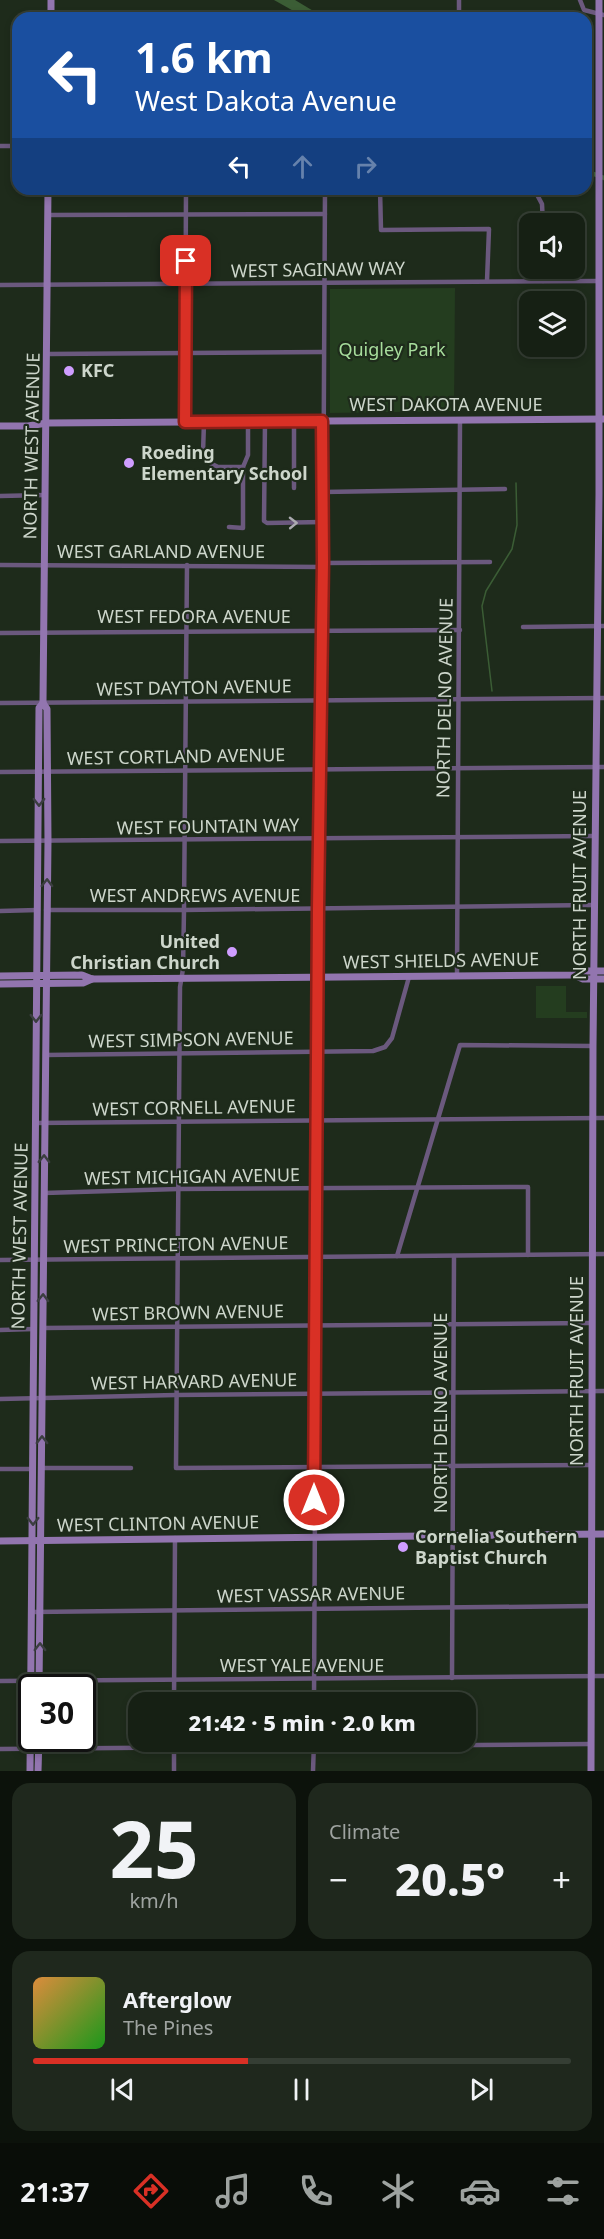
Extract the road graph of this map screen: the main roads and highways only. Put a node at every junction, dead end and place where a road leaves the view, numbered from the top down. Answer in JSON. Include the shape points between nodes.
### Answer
{"nodes":[{"id":1,"x":599,"y":0,"type":"edge"},
{"id":2,"x":602,"y":15,"type":"edge"},
{"id":3,"x":48,"y":195,"type":"edge"},
{"id":4,"x":601,"y":419,"type":"edge"},
{"id":5,"x":46,"y":423,"type":"junction"},
{"id":6,"x":0,"y":426,"type":"edge"},
{"id":7,"x":601,"y":490,"type":"edge"},
{"id":8,"x":601,"y":557,"type":"edge"},
{"id":9,"x":601,"y":626,"type":"edge"},
{"id":10,"x":600,"y":698,"type":"edge"},
{"id":11,"x":43,"y":772,"type":"junction"},
{"id":12,"x":594,"y":971,"type":"junction"},
{"id":13,"x":604,"y":971,"type":"edge"},
{"id":14,"x":37,"y":975,"type":"junction"},
{"id":15,"x":46,"y":975,"type":"junction"},
{"id":16,"x":574,"y":975,"type":"junction"},
{"id":17,"x":0,"y":976,"type":"edge"},
{"id":18,"x":92,"y":979,"type":"junction"},
{"id":19,"x":594,"y":979,"type":"junction"},
{"id":20,"x":604,"y":979,"type":"edge"},
{"id":21,"x":0,"y":984,"type":"edge"},
{"id":22,"x":37,"y":984,"type":"junction"},
{"id":23,"x":46,"y":984,"type":"junction"},
{"id":24,"x":40,"y":1193,"type":"junction"},
{"id":25,"x":39,"y":1260,"type":"junction"},
{"id":26,"x":38,"y":1399,"type":"junction"},
{"id":27,"x":592,"y":1534,"type":"junction"},
{"id":28,"x":604,"y":1534,"type":"edge"},
{"id":29,"x":0,"y":1541,"type":"edge"},
{"id":30,"x":33,"y":1541,"type":"junction"},
{"id":31,"x":42,"y":1541,"type":"junction"},
{"id":32,"x":31,"y":1674,"type":"edge"},
{"id":33,"x":39,"y":1674,"type":"edge"},
{"id":34,"x":34,"y":1752,"type":"edge"},
{"id":35,"x":35,"y":1752,"type":"edge"},
{"id":36,"x":30,"y":1771,"type":"edge"},
{"id":37,"x":38,"y":1771,"type":"edge"},
{"id":38,"x":591,"y":1771,"type":"edge"}],
"edges":[{"from":1,"to":2,"type":"main road","name":"NORTH FRUIT AVENUE"},
{"from":2,"to":4,"type":"main road","name":"NORTH FRUIT AVENUE"},
{"from":3,"to":5,"type":"main road","name":"NORTH WEST AVENUE"},
{"from":4,"to":5,"type":"main road","name":"WEST DAKOTA AVENUE"},
{"from":4,"to":7,"type":"main road","name":"NORTH FRUIT AVENUE"},
{"from":5,"to":6,"type":"main road","name":"WEST DAKOTA AVENUE"},
{"from":5,"to":11,"type":"main road","name":"NORTH WEST AVENUE","via":[[45,632],[43,703],[39,708]]},
{"from":7,"to":8,"type":"main road","name":"NORTH FRUIT AVENUE"},
{"from":8,"to":9,"type":"main road","name":"NORTH FRUIT AVENUE"},
{"from":9,"to":10,"type":"main road","name":"NORTH FRUIT AVENUE"},
{"from":10,"to":12,"type":"main road","name":"NORTH FRUIT AVENUE","via":[[595,767]]},
{"from":11,"to":14,"type":"main road","name":"NORTH WEST AVENUE","one_way":true},
{"from":15,"to":11,"type":"main road","name":"NORTH WEST AVENUE","one_way":true,"via":[[48,841]]},
{"from":12,"to":13,"type":"main road","name":"WEST SHIELDS AVENUE"},
{"from":12,"to":16,"type":"main road","name":"WEST SHIELDS AVENUE"},
{"from":12,"to":19,"type":"main road","name":"NORTH FRUIT AVENUE"},
{"from":14,"to":15,"type":"main road","name":"WEST SHIELDS AVENUE"},
{"from":14,"to":17,"type":"main road","name":"WEST SHIELDS AVENUE"},
{"from":14,"to":22,"type":"main road","name":"NORTH WEST AVENUE"},
{"from":15,"to":18,"type":"main road","name":"WEST SHIELDS AVENUE","via":[[82,975]]},
{"from":15,"to":23,"type":"main road","name":"NORTH WEST AVENUE"},
{"from":16,"to":18,"type":"main road","name":"WEST SHIELDS AVENUE"},
{"from":16,"to":19,"type":"main road","name":"WEST SHIELDS AVENUE"},
{"from":18,"to":23,"type":"main road","name":"WEST SHIELDS AVENUE"},
{"from":19,"to":20,"type":"main road","name":"WEST SHIELDS AVENUE"},
{"from":19,"to":27,"type":"main road","name":"NORTH FRUIT AVENUE"},
{"from":21,"to":22,"type":"main road","name":"WEST SHIELDS AVENUE"},
{"from":22,"to":23,"type":"main road","name":"WEST SHIELDS AVENUE"},
{"from":22,"to":24,"type":"main road","name":"NORTH WEST AVENUE","one_way":true},
{"from":24,"to":23,"type":"main road","name":"NORTH WEST AVENUE","one_way":true},
{"from":24,"to":25,"type":"main road","name":"NORTH WEST AVENUE"},
{"from":26,"to":25,"type":"main road","name":"NORTH WEST AVENUE","one_way":true,"via":[[43,1328]]},
{"from":25,"to":26,"type":"main road","name":"NORTH WEST AVENUE","via":[[34,1329]]},
{"from":26,"to":30,"type":"main road","name":"NORTH WEST AVENUE","one_way":true},
{"from":31,"to":26,"type":"main road","name":"NORTH WEST AVENUE","one_way":true},
{"from":27,"to":28,"type":"main road","name":"WEST CLINTON AVENUE"},
{"from":27,"to":31,"type":"main road","name":"WEST CLINTON AVENUE"},
{"from":27,"to":38,"type":"main road","name":"NORTH FRUIT AVENUE"},
{"from":29,"to":30,"type":"main road","name":"WEST CLINTON AVENUE"},
{"from":30,"to":31,"type":"main road","name":"WEST CLINTON AVENUE"},
{"from":30,"to":32,"type":"main road","name":"NORTH WEST AVENUE"},
{"from":33,"to":31,"type":"main road","name":"NORTH WEST AVENUE","one_way":true},
{"from":34,"to":36,"type":"main road","name":"NORTH WEST AVENUE"},
{"from":35,"to":37,"type":"main road","name":"NORTH WEST AVENUE"}]}
